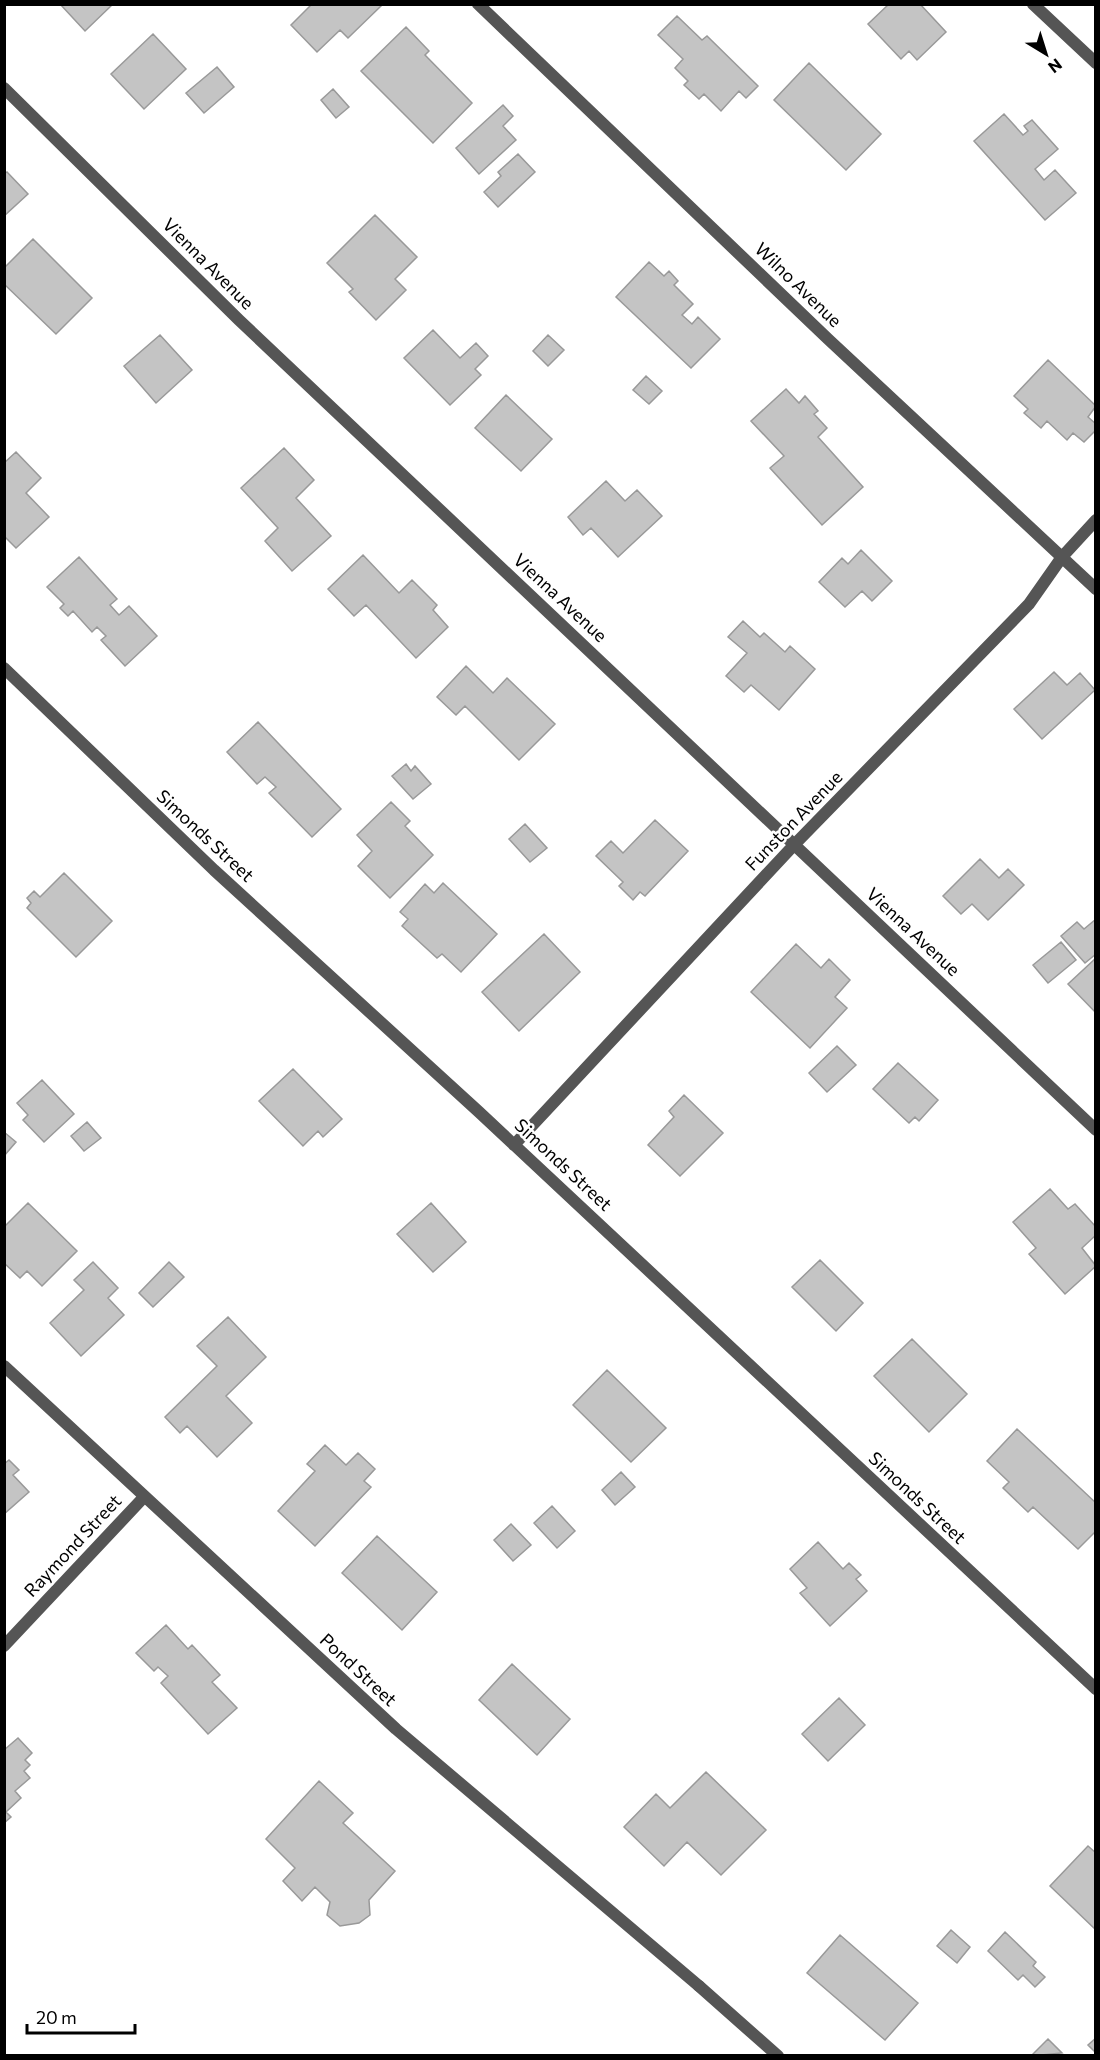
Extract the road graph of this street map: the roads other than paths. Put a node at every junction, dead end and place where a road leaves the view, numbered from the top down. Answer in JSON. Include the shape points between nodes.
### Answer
{"nodes":[{"id":1,"x":478,"y":4,"type":"edge"},
{"id":2,"x":1032,"y":4,"type":"edge"},
{"id":3,"x":1095,"y":63,"type":"edge"},
{"id":4,"x":4,"y":87,"type":"edge"},
{"id":5,"x":1095,"y":520,"type":"edge"},
{"id":6,"x":1062,"y":557,"type":"junction"},
{"id":7,"x":1095,"y":589,"type":"edge"},
{"id":8,"x":4,"y":668,"type":"edge"},
{"id":9,"x":794,"y":845,"type":"junction"},
{"id":10,"x":1095,"y":1130,"type":"edge"},
{"id":11,"x":514,"y":1145,"type":"junction"},
{"id":12,"x":4,"y":1366,"type":"edge"},
{"id":13,"x":144,"y":1497,"type":"junction"},
{"id":14,"x":4,"y":1646,"type":"edge"},
{"id":15,"x":1095,"y":1689,"type":"edge"},
{"id":16,"x":778,"y":2055,"type":"edge"}],
"edges":[{"from":1,"to":6,"type":"street","name":"Wilno Avenue"},
{"from":2,"to":3,"type":"street"},
{"from":4,"to":9,"type":"street","name":"Vienna Avenue","via":[[239,320]]},
{"from":5,"to":6,"type":"street","name":"Funston Avenue"},
{"from":6,"to":7,"type":"street","name":"Wilno Avenue"},
{"from":6,"to":9,"type":"street","name":"Funston Avenue","via":[[1029,604]]},
{"from":8,"to":11,"type":"street","name":"Simonds Street","via":[[214,870]]},
{"from":9,"to":10,"type":"street","name":"Vienna Avenue"},
{"from":9,"to":11,"type":"street","name":"Funston Avenue"},
{"from":11,"to":15,"type":"street","name":"Simonds Street"},
{"from":12,"to":13,"type":"street","name":"Pond Street"},
{"from":13,"to":14,"type":"street","name":"Raymond Street"},
{"from":13,"to":16,"type":"street","name":"Pond Street","via":[[396,1729]]}]}
